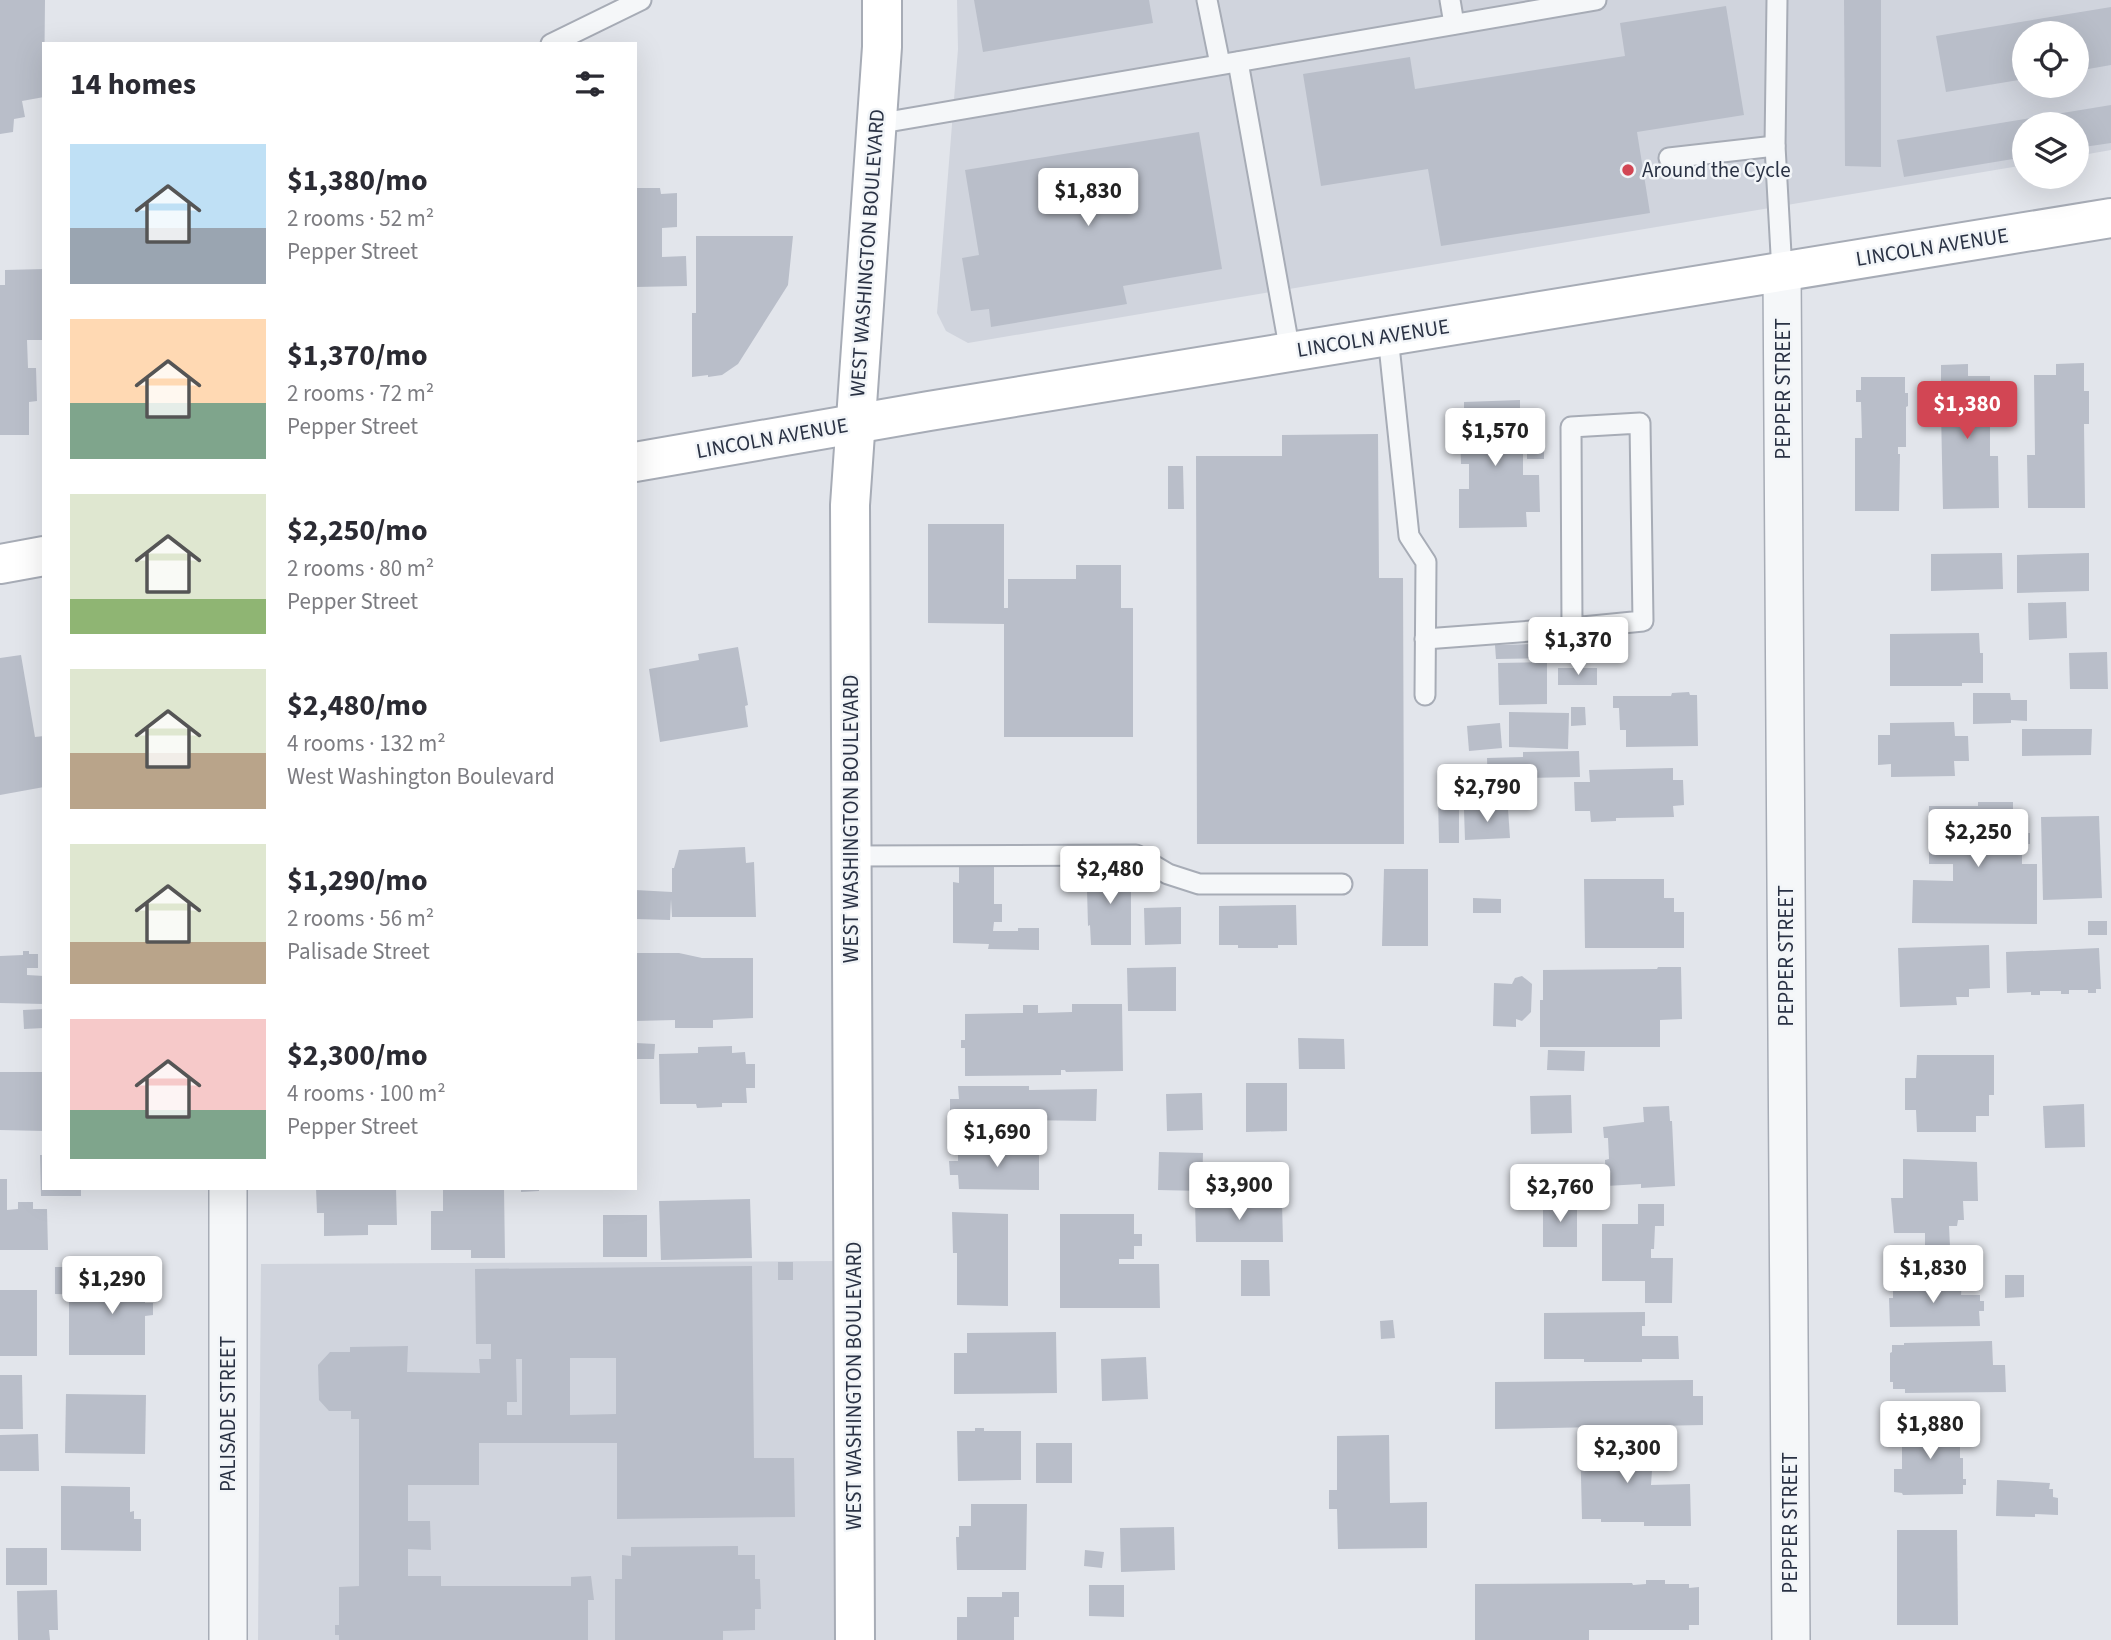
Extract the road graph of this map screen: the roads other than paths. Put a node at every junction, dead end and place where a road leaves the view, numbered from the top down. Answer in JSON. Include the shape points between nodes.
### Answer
{"nodes":[{"id":1,"x":640,"y":0,"type":"edge"},
{"id":2,"x":882,"y":0,"type":"edge"},
{"id":3,"x":1207,"y":0,"type":"edge"},
{"id":4,"x":1450,"y":0,"type":"edge"},
{"id":5,"x":1596,"y":0,"type":"edge"},
{"id":6,"x":1777,"y":0,"type":"edge"},
{"id":7,"x":1563,"y":2,"type":"edge"},
{"id":8,"x":1454,"y":24,"type":"junction"},
{"id":9,"x":555,"y":42,"type":"edge"},
{"id":10,"x":1229,"y":63,"type":"junction"},
{"id":11,"x":876,"y":124,"type":"junction"},
{"id":12,"x":1775,"y":146,"type":"junction"},
{"id":13,"x":1669,"y":158,"type":"dead end"},
{"id":14,"x":2111,"y":218,"type":"edge"},
{"id":15,"x":1782,"y":272,"type":"junction"},
{"id":16,"x":1388,"y":336,"type":"junction"},
{"id":17,"x":1290,"y":352,"type":"junction"},
{"id":18,"x":855,"y":423,"type":"junction"},
{"id":19,"x":637,"y":462,"type":"edge"},
{"id":20,"x":42,"y":556,"type":"edge"},
{"id":21,"x":0,"y":564,"type":"edge"},
{"id":22,"x":1572,"y":628,"type":"junction"},
{"id":23,"x":1425,"y":639,"type":"junction"},
{"id":24,"x":1425,"y":695,"type":"dead end"},
{"id":25,"x":852,"y":856,"type":"junction"},
{"id":26,"x":1342,"y":884,"type":"dead end"},
{"id":27,"x":228,"y":1190,"type":"edge"},
{"id":28,"x":228,"y":1640,"type":"edge"},
{"id":29,"x":855,"y":1640,"type":"edge"},
{"id":30,"x":1791,"y":1640,"type":"edge"}],
"edges":[{"from":1,"to":9,"type":"lane"},
{"from":2,"to":11,"type":"main road","name":"WEST WASHINGTON BOULEVARD"},
{"from":3,"to":10,"type":"lane"},
{"from":4,"to":8,"type":"lane"},
{"from":5,"to":7,"type":"lane"},
{"from":6,"to":12,"type":"lane"},
{"from":7,"to":8,"type":"lane"},
{"from":8,"to":10,"type":"lane"},
{"from":10,"to":11,"type":"lane"},
{"from":10,"to":17,"type":"lane"},
{"from":11,"to":18,"type":"main road","name":"WEST WASHINGTON BOULEVARD"},
{"from":12,"to":13,"type":"lane"},
{"from":12,"to":15,"type":"lane"},
{"from":14,"to":15,"type":"main road","name":"LINCOLN AVENUE"},
{"from":15,"to":16,"type":"main road","name":"LINCOLN AVENUE"},
{"from":15,"to":30,"type":"street","name":"PEPPER STREET"},
{"from":16,"to":17,"type":"main road","name":"LINCOLN AVENUE"},
{"from":16,"to":23,"type":"lane","via":[[1409,536],[1426,562]]},
{"from":17,"to":18,"type":"main road","name":"LINCOLN AVENUE"},
{"from":18,"to":19,"type":"main road","name":"LINCOLN AVENUE"},
{"from":18,"to":25,"type":"main road","name":"WEST WASHINGTON BOULEVARD","via":[[850,505]]},
{"from":20,"to":21,"type":"main road"},
{"from":22,"to":22,"type":"lane","via":[[1571,427],[1640,423],[1643,621]]},
{"from":22,"to":23,"type":"lane"},
{"from":23,"to":24,"type":"lane"},
{"from":25,"to":26,"type":"lane","via":[[1136,855],[1168,874],[1199,884]]},
{"from":25,"to":29,"type":"main road","name":"WEST WASHINGTON BOULEVARD"},
{"from":27,"to":28,"type":"street","name":"PALISADE STREET"}]}
